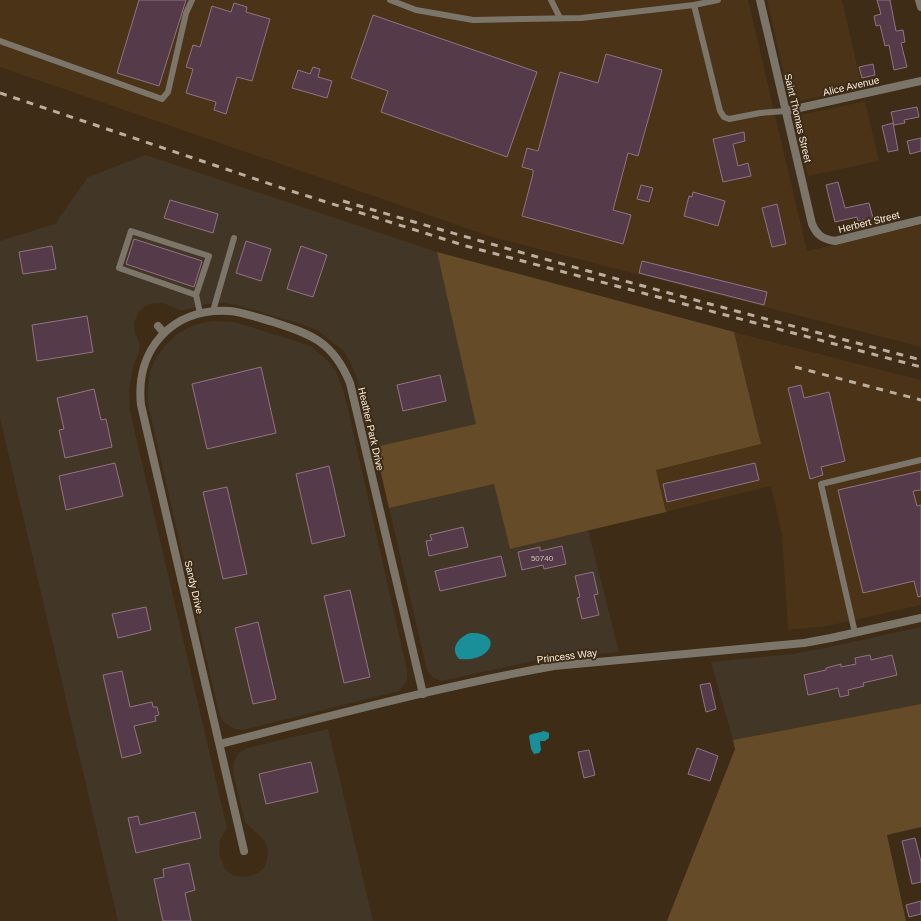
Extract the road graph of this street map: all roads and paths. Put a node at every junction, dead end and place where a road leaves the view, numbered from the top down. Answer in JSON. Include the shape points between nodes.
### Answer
{"nodes":[{"id":1,"x":192,"y":0,"type":"edge"},
{"id":2,"x":390,"y":0,"type":"edge"},
{"id":3,"x":551,"y":0,"type":"edge"},
{"id":4,"x":718,"y":0,"type":"edge"},
{"id":5,"x":760,"y":0,"type":"edge"},
{"id":6,"x":919,"y":0,"type":"edge"},
{"id":7,"x":694,"y":5,"type":"junction"},
{"id":8,"x":921,"y":7,"type":"edge"},
{"id":9,"x":560,"y":18,"type":"junction"},
{"id":10,"x":0,"y":42,"type":"edge"},
{"id":11,"x":921,"y":81,"type":"edge"},
{"id":12,"x":786,"y":111,"type":"junction"},
{"id":13,"x":921,"y":220,"type":"edge"},
{"id":14,"x":821,"y":237,"type":"joint"},
{"id":15,"x":234,"y":238,"type":"dead end"},
{"id":16,"x":196,"y":294,"type":"junction"},
{"id":17,"x":213,"y":311,"type":"junction"},
{"id":18,"x":200,"y":313,"type":"junction"},
{"id":19,"x":158,"y":326,"type":"dead end"},
{"id":20,"x":164,"y":333,"type":"junction"},
{"id":21,"x":921,"y":460,"type":"edge"},
{"id":22,"x":921,"y":618,"type":"edge"},
{"id":23,"x":855,"y":633,"type":"junction"},
{"id":24,"x":423,"y":694,"type":"junction"},
{"id":25,"x":220,"y":744,"type":"junction"},
{"id":26,"x":244,"y":851,"type":"dead end"}],
"edges":[{"from":1,"to":10,"type":"lane","via":[[186,12],[168,92],[162,99]]},
{"from":2,"to":9,"type":"lane","via":[[416,10],[474,20]]},
{"from":3,"to":9,"type":"lane"},
{"from":4,"to":7,"type":"lane"},
{"from":5,"to":12,"type":"street","name":"Saint Thomas Street"},
{"from":6,"to":8,"type":"street"},
{"from":7,"to":9,"type":"lane","via":[[581,18]]},
{"from":7,"to":12,"type":"lane","via":[[720,111],[724,117],[729,119]]},
{"from":11,"to":12,"type":"street","name":"Alice Avenue"},
{"from":12,"to":14,"type":"street","name":"Saint Thomas Street","via":[[812,224]]},
{"from":13,"to":14,"type":"street","name":"Herbert Street","via":[[835,241]]},
{"from":15,"to":17,"type":"lane"},
{"from":16,"to":16,"type":"lane","via":[[119,268],[131,231],[209,256]]},
{"from":16,"to":18,"type":"lane"},
{"from":17,"to":18,"type":"street","name":"Heather Park Drive"},
{"from":17,"to":24,"type":"street","name":"Heather Park Drive","via":[[230,311],[251,316],[305,333],[328,348],[344,369],[350,383]]},
{"from":18,"to":20,"type":"street","name":"Heather Park Drive","via":[[176,323]]},
{"from":19,"to":20,"type":"street"},
{"from":20,"to":25,"type":"street","name":"Sandy Drive","via":[[153,346],[143,370],[141,405]]},
{"from":21,"to":23,"type":"lane","via":[[821,484]]},
{"from":22,"to":23,"type":"street","name":"Princess Way"},
{"from":23,"to":24,"type":"street","name":"Princess Way","via":[[804,642],[554,666]]},
{"from":24,"to":25,"type":"street","name":"Princess Way"},
{"from":25,"to":26,"type":"street","name":"Sandy Drive"}]}
